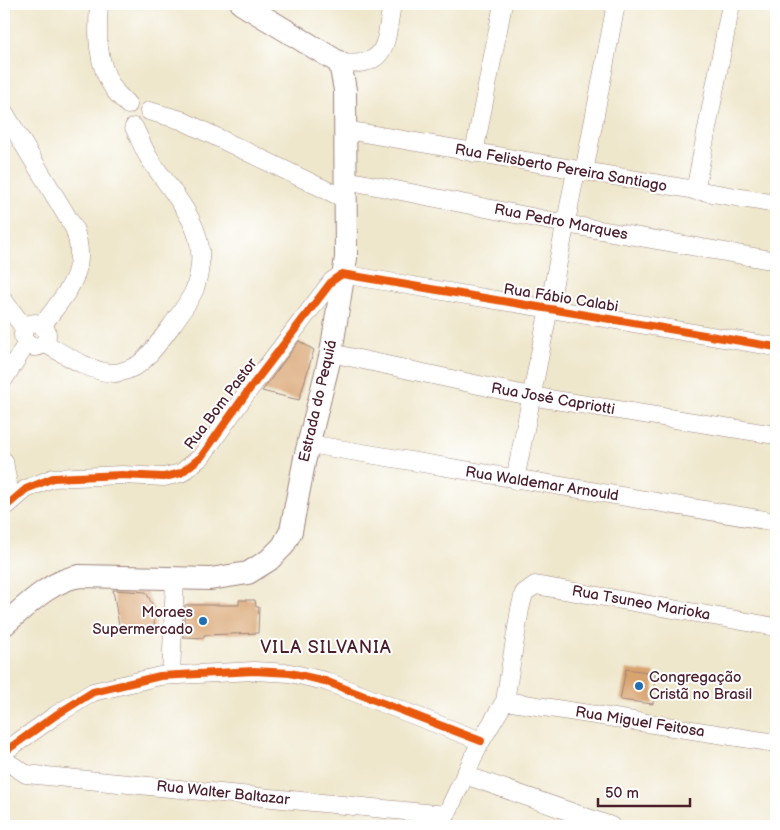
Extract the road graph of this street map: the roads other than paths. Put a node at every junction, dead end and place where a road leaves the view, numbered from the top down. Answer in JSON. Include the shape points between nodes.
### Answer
{"nodes":[{"id":1,"x":99,"y":4,"type":"edge"},
{"id":2,"x":242,"y":4,"type":"edge"},
{"id":3,"x":392,"y":4,"type":"edge"},
{"id":4,"x":503,"y":4,"type":"edge"},
{"id":5,"x":616,"y":4,"type":"edge"},
{"id":6,"x":731,"y":4,"type":"edge"},
{"id":7,"x":340,"y":63,"type":"junction"},
{"id":8,"x":128,"y":105,"type":"junction"},
{"id":9,"x":149,"y":111,"type":"junction"},
{"id":10,"x":4,"y":112,"type":"edge"},
{"id":11,"x":134,"y":127,"type":"junction"},
{"id":12,"x":346,"y":130,"type":"junction"},
{"id":13,"x":474,"y":153,"type":"junction"},
{"id":14,"x":580,"y":171,"type":"junction"},
{"id":15,"x":347,"y":190,"type":"junction"},
{"id":16,"x":695,"y":191,"type":"junction"},
{"id":17,"x":776,"y":204,"type":"edge"},
{"id":18,"x":566,"y":224,"type":"junction"},
{"id":19,"x":776,"y":261,"type":"edge"},
{"id":20,"x":342,"y":274,"type":"junction"},
{"id":21,"x":4,"y":301,"type":"edge"},
{"id":22,"x":550,"y":310,"type":"junction"},
{"id":23,"x":34,"y":335,"type":"junction"},
{"id":24,"x":776,"y":347,"type":"edge"},
{"id":25,"x":331,"y":353,"type":"junction"},
{"id":26,"x":4,"y":379,"type":"edge"},
{"id":27,"x":530,"y":396,"type":"junction"},
{"id":28,"x":776,"y":436,"type":"edge"},
{"id":29,"x":308,"y":444,"type":"junction"},
{"id":30,"x":4,"y":461,"type":"edge"},
{"id":31,"x":515,"y":480,"type":"junction"},
{"id":32,"x":7,"y":505,"type":"edge"},
{"id":33,"x":776,"y":522,"type":"edge"},
{"id":34,"x":175,"y":580,"type":"junction"},
{"id":35,"x":4,"y":625,"type":"edge"},
{"id":36,"x":776,"y":627,"type":"edge"},
{"id":37,"x":171,"y":675,"type":"junction"},
{"id":38,"x":505,"y":701,"type":"junction"},
{"id":39,"x":481,"y":741,"type":"junction"},
{"id":40,"x":776,"y":743,"type":"edge"},
{"id":41,"x":4,"y":752,"type":"edge"},
{"id":42,"x":4,"y":760,"type":"edge"},
{"id":43,"x":465,"y":775,"type":"junction"},
{"id":44,"x":444,"y":821,"type":"edge"},
{"id":45,"x":611,"y":826,"type":"edge"}],
"edges":[{"from":1,"to":8,"type":"street","via":[[96,35],[102,65],[114,89]]},
{"from":2,"to":7,"type":"main road"},
{"from":3,"to":7,"type":"street","via":[[384,48],[378,57],[356,65]]},
{"from":4,"to":13,"type":"street"},
{"from":5,"to":14,"type":"street"},
{"from":6,"to":16,"type":"street"},
{"from":7,"to":12,"type":"main road","name":"Estrada do Pequiá","via":[[345,90]]},
{"from":8,"to":9,"type":"street","via":[[140,102]]},
{"from":8,"to":11,"type":"street","via":[[124,116]]},
{"from":9,"to":11,"type":"street","via":[[146,124]]},
{"from":9,"to":15,"type":"street","name":"Rua Pedro Marques","via":[[181,120]]},
{"from":10,"to":23,"type":"street","via":[[74,228],[80,248],[77,274]]},
{"from":11,"to":23,"type":"street","via":[[145,152],[194,225],[200,243],[201,265],[195,289],[184,310],[140,364],[125,370],[114,373],[79,362]]},
{"from":12,"to":13,"type":"street","name":"Rua Felisberto Pereira Santiago"},
{"from":12,"to":15,"type":"main road","name":"Estrada do Pequiá"},
{"from":13,"to":14,"type":"street","name":"Rua Felisberto Pereira Santiago"},
{"from":14,"to":16,"type":"street","name":"Rua Felisberto Pereira Santiago"},
{"from":14,"to":18,"type":"street"},
{"from":15,"to":18,"type":"street","name":"Rua Pedro Marques"},
{"from":15,"to":20,"type":"main road","name":"Estrada do Pequiá","via":[[346,258]]},
{"from":16,"to":17,"type":"street","name":"Rua Felisberto Pereira Santiago"},
{"from":18,"to":19,"type":"street","name":"Rua Pedro Marques"},
{"from":18,"to":22,"type":"street"},
{"from":20,"to":22,"type":"street","name":"Rua Fábio Calabi"},
{"from":20,"to":25,"type":"main road","name":"Estrada do Pequiá"},
{"from":20,"to":32,"type":"street","name":"Rua Bom Pastor","via":[[332,281],[201,457],[181,473],[164,477],[53,478],[26,489]]},
{"from":21,"to":23,"type":"street"},
{"from":22,"to":24,"type":"street","name":"Rua Fábio Calabi"},
{"from":22,"to":27,"type":"street"},
{"from":23,"to":26,"type":"street"},
{"from":25,"to":27,"type":"street","name":"Rua José Capriotti"},
{"from":25,"to":29,"type":"main road","name":"Estrada do Pequiá"},
{"from":27,"to":28,"type":"street","name":"Rua José Capriotti"},
{"from":27,"to":31,"type":"street"},
{"from":29,"to":31,"type":"street","name":"Rua Waldemar Arnould"},
{"from":29,"to":34,"type":"main road","name":"Estrada do Pequiá","via":[[291,531],[284,546],[248,573]]},
{"from":30,"to":32,"type":"street"},
{"from":31,"to":33,"type":"street","name":"Rua Waldemar Arnould"},
{"from":34,"to":35,"type":"main road","name":"Estrada do Pequiá","via":[[70,577]]},
{"from":34,"to":37,"type":"street"},
{"from":36,"to":38,"type":"street","name":"Rua Tsuneo Marioka","via":[[535,585],[524,593]]},
{"from":37,"to":39,"type":"street","via":[[254,671],[290,673],[325,681]]},
{"from":37,"to":41,"type":"street","via":[[93,692]]},
{"from":38,"to":39,"type":"street"},
{"from":38,"to":40,"type":"street","name":"Rua Miguel Feitosa"},
{"from":39,"to":43,"type":"street"},
{"from":42,"to":44,"type":"street","name":"Rua Walter Baltazar","via":[[26,774]]},
{"from":43,"to":44,"type":"street"},
{"from":43,"to":45,"type":"street"}]}
